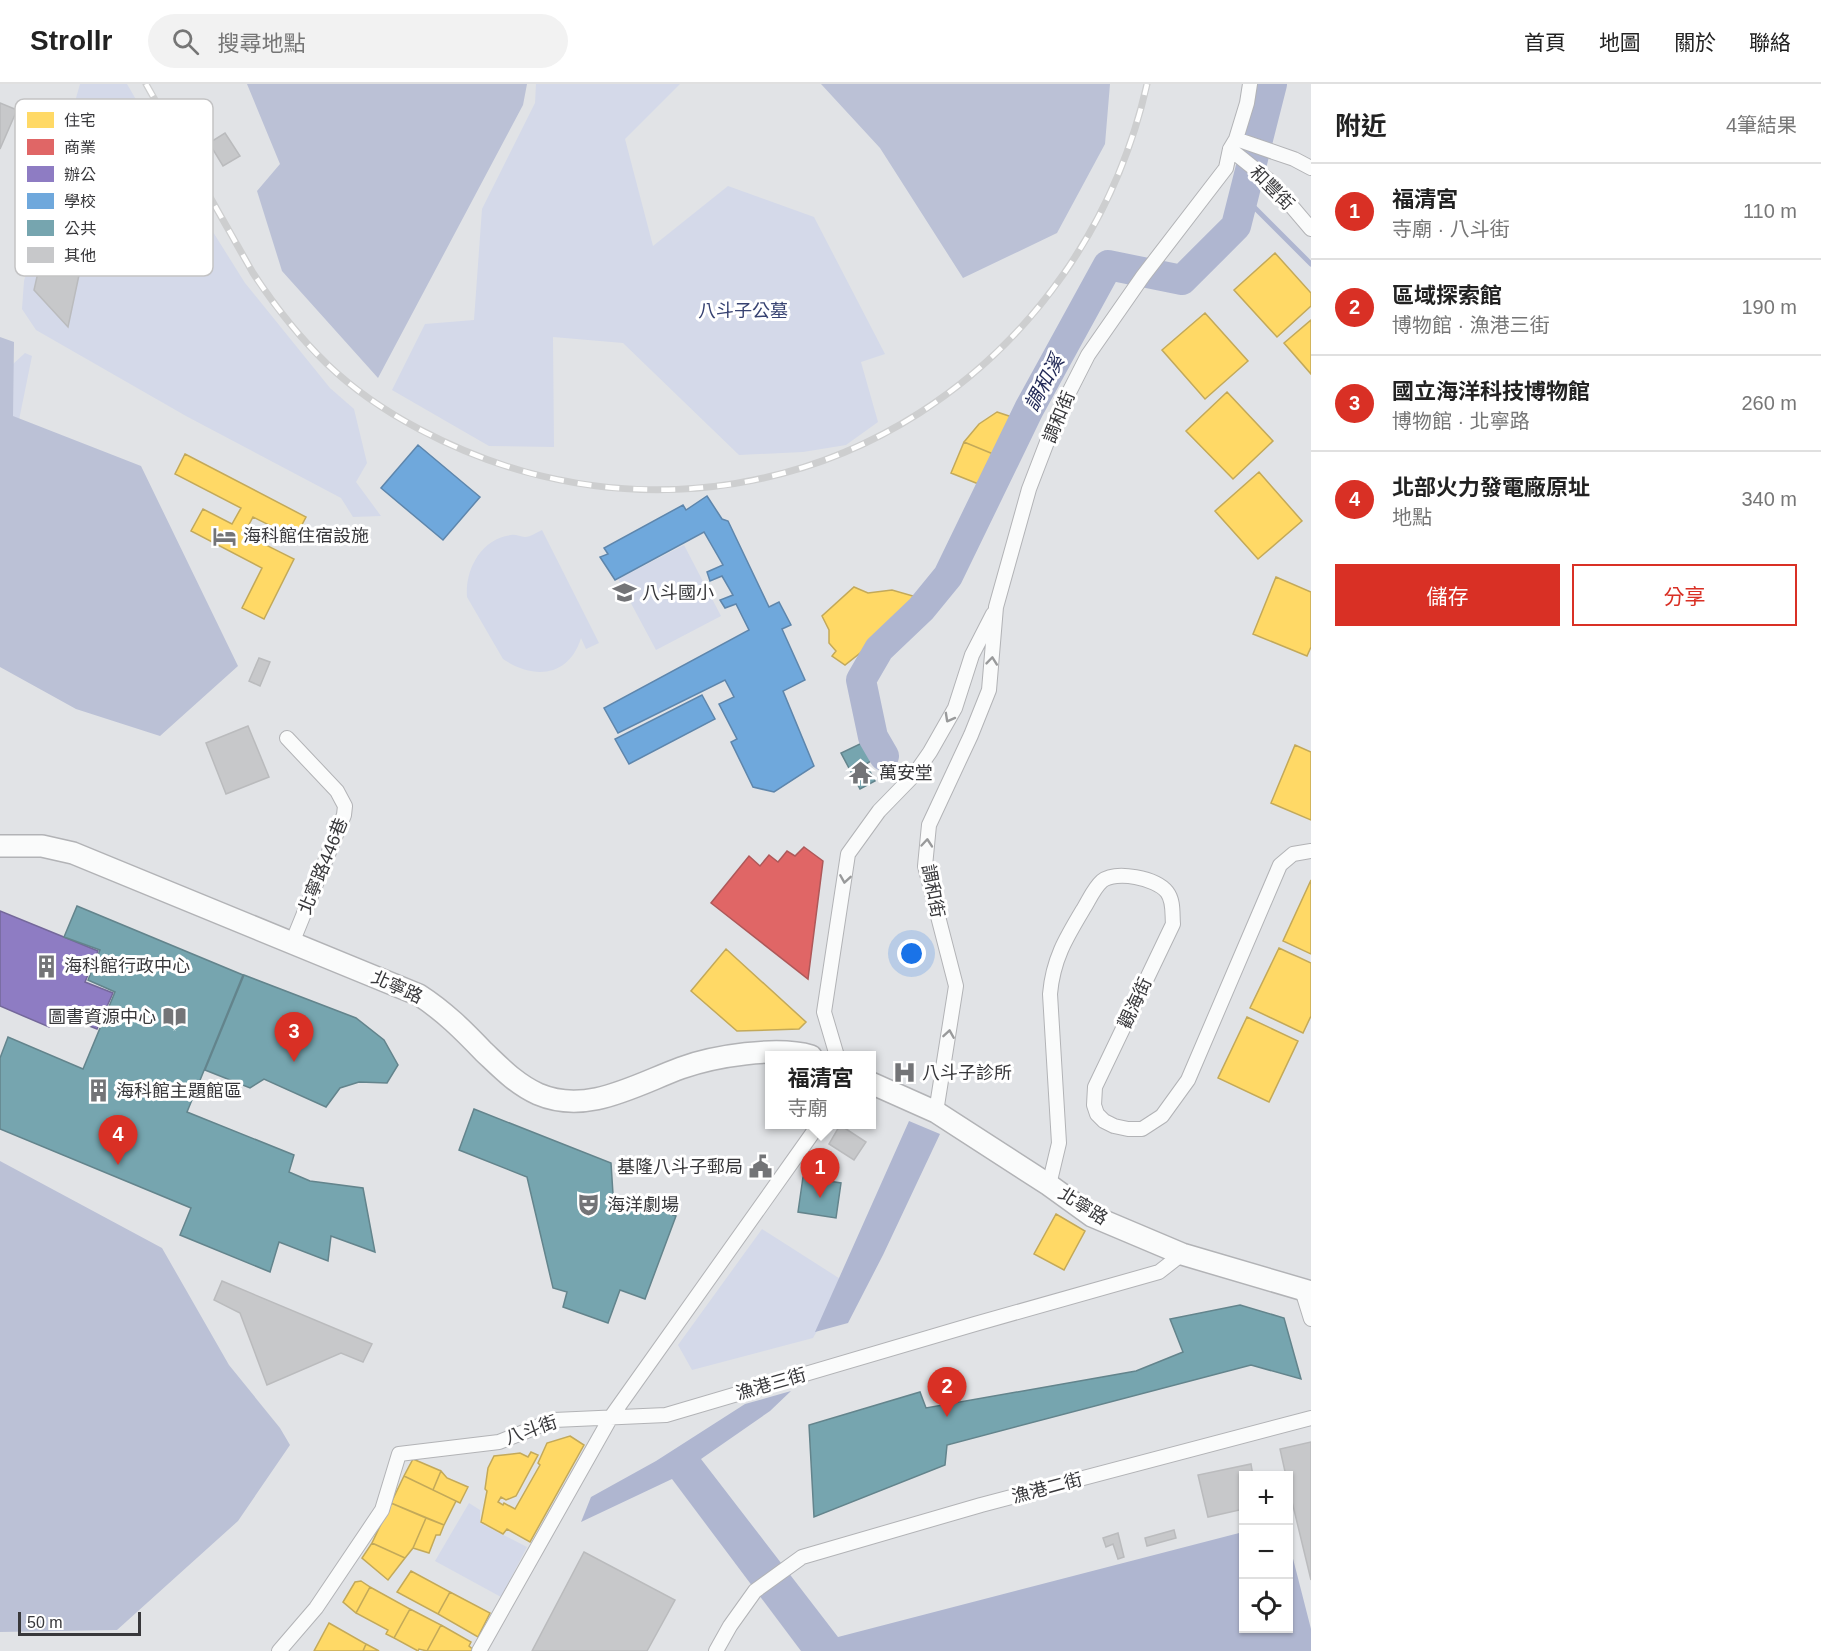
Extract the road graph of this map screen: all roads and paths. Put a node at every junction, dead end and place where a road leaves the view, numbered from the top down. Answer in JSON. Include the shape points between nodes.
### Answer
{"nodes":[{"id":1,"x":1250,"y":84,"type":"edge"},
{"id":2,"x":1233,"y":144,"type":"junction"},
{"id":3,"x":1311,"y":168,"type":"edge"},
{"id":4,"x":1311,"y":229,"type":"edge"},
{"id":5,"x":996,"y":607,"type":"junction"},
{"id":6,"x":287,"y":738,"type":"dead end"},
{"id":7,"x":0,"y":846,"type":"edge"},
{"id":8,"x":1311,"y":851,"type":"edge"},
{"id":9,"x":292,"y":943,"type":"junction"},
{"id":10,"x":836,"y":1051,"type":"edge"},
{"id":11,"x":765,"y":1053,"type":"edge"},
{"id":12,"x":876,"y":1085,"type":"edge"},
{"id":13,"x":936,"y":1112,"type":"junction"},
{"id":14,"x":816,"y":1129,"type":"edge"},
{"id":15,"x":1049,"y":1185,"type":"junction"},
{"id":16,"x":1182,"y":1254,"type":"junction"},
{"id":17,"x":1308,"y":1294,"type":"edge"},
{"id":18,"x":1311,"y":1319,"type":"edge"},
{"id":19,"x":611,"y":1417,"type":"junction"},
{"id":20,"x":1311,"y":1418,"type":"edge"},
{"id":21,"x":279,"y":1651,"type":"edge"},
{"id":22,"x":479,"y":1651,"type":"edge"},
{"id":23,"x":716,"y":1651,"type":"edge"}],
"edges":[{"from":1,"to":2,"type":"street","name":"調和街"},
{"from":2,"to":3,"type":"street","via":[[1294,159]]},
{"from":2,"to":4,"type":"street","name":"和豐街"},
{"from":2,"to":5,"type":"street","name":"調和街","via":[[1226,168],[1088,355],[1029,489]]},
{"from":5,"to":10,"type":"street","name":"調和街","one_way":true,"via":[[972,655],[955,708],[930,753],[879,811],[848,855],[824,1012]]},
{"from":13,"to":5,"type":"street","name":"調和街","one_way":true,"via":[[956,986],[925,866],[929,825],[989,690]]},
{"from":6,"to":9,"type":"street","name":"北寧路446巷","via":[[338,791],[345,806]]},
{"from":7,"to":9,"type":"main road","name":"北寧路","via":[[42,846],[73,853]]},
{"from":8,"to":15,"type":"street","name":"觀海街","via":[[1293,854],[1280,865],[1188,1080],[1162,1116],[1142,1129],[1104,1121],[1094,1105],[1095,1087],[1173,924],[1172,905],[1168,893],[1142,878],[1113,877],[1103,880],[1095,890],[1062,945],[1051,978],[1059,1143]]},
{"from":9,"to":11,"type":"main road","name":"北寧路","via":[[419,995],[438,1007],[509,1075],[551,1098],[572,1102],[600,1100],[684,1067],[724,1056]]},
{"from":12,"to":13,"type":"main road","name":"北寧路"},
{"from":13,"to":15,"type":"main road","name":"北寧路"},
{"from":14,"to":19,"type":"street"},
{"from":15,"to":16,"type":"main road","name":"北寧路","via":[[1092,1216]]},
{"from":16,"to":17,"type":"main road","name":"北寧路"},
{"from":16,"to":19,"type":"street","name":"漁港三街","via":[[1159,1272],[666,1415]]},
{"from":17,"to":18,"type":"street"},
{"from":19,"to":21,"type":"street","name":"八斗街","via":[[554,1419],[499,1442],[399,1454],[382,1510],[316,1608]]},
{"from":19,"to":22,"type":"street"},
{"from":20,"to":23,"type":"street","name":"漁港二街","via":[[981,1505],[802,1557],[755,1591]]}]}
